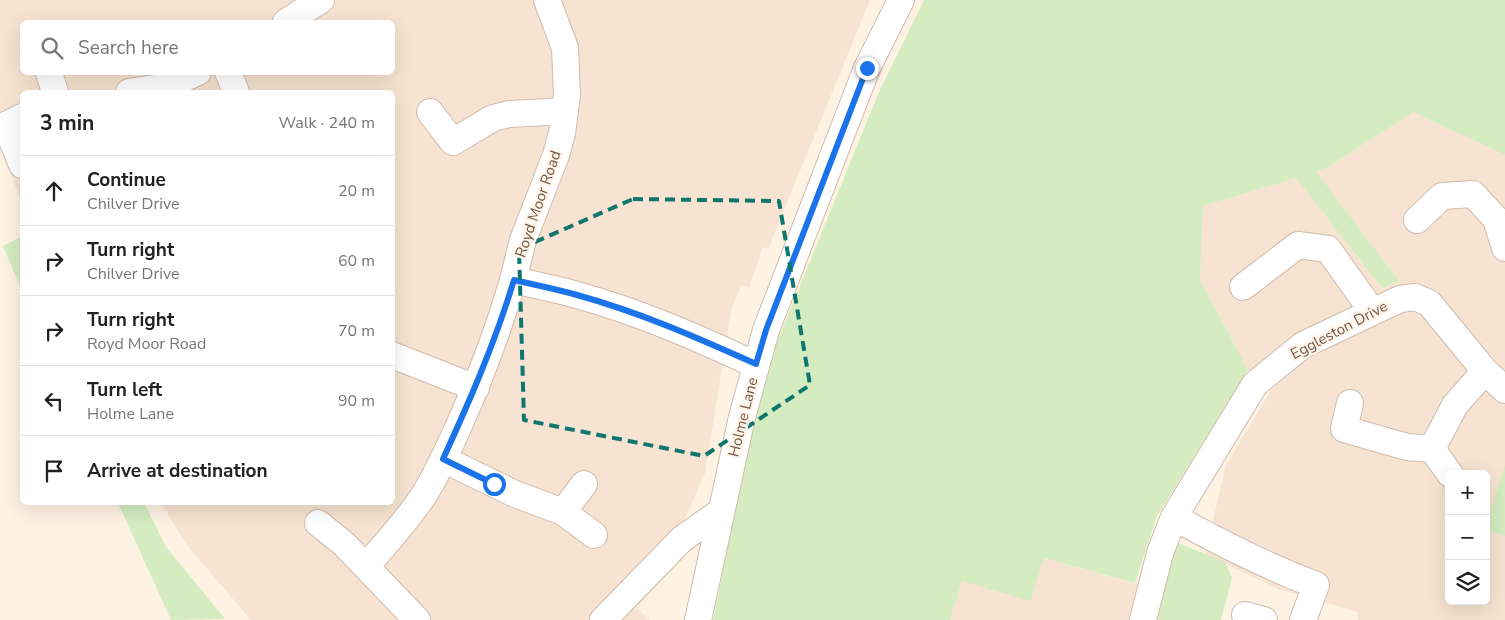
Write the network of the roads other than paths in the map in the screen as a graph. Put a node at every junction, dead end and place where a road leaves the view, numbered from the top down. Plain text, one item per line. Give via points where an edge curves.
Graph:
1 (320, 0) edge
2 (547, 0) edge
3 (901, 0) edge
4 (289, 20) edge
5 (192, 75) edge
6 (229, 75) edge
7 (142, 90) edge
8 (235, 90) edge
9 (565, 110) junction
10 (430, 112) dead end
11 (14, 121) edge
12 (20, 154) edge
13 (1417, 220) dead end
14 (1505, 248) edge
15 (514, 280) junction
16 (1243, 287) dead end
17 (1372, 310) junction
18 (395, 356) edge
19 (756, 364) junction
20 (1485, 371) junction
21 (476, 388) junction
22 (1505, 390) edge
23 (1350, 402) dead end
24 (1432, 449) junction
25 (443, 459) junction
26 (1447, 470) edge
27 (584, 484) dead end
28 (563, 512) junction
29 (720, 512) junction
30 (1174, 518) junction
31 (318, 523) dead end
32 (594, 535) dead end
33 (366, 566) junction
34 (411, 614) edge
35 (602, 620) edge
36 (698, 620) edge
37 (1143, 620) edge
38 (1303, 620) edge

1 - 4 street
2 - 9 street, Royd Moor Road via 565,48 568,73
3 - 19 street, Holme Lane via 867,68
5 - 7 street via 168,86
6 - 8 street
9 - 10 street via 493,118 456,150
9 - 15 street, Royd Moor Road via 556,155 523,240
11 - 12 street
13 - 14 street via 1442,196 1473,194 1496,219
15 - 19 street via 620,308
15 - 21 street, Royd Moor Road
16 - 17 street via 1298,245 1328,249
17 - 20 street, Eggleston Drive via 1407,297 1422,299
17 - 30 street, Eggleston Drive via 1302,345 1255,384
18 - 21 street
19 - 29 street, Holme Lane
20 - 22 street, Eggleston Drive
20 - 24 street via 1455,405
21 - 25 street, Royd Moor Road
23 - 24 street via 1344,429 1407,447
24 - 26 street
25 - 28 street via 515,494
25 - 33 street, Royd Moor Road via 425,493
27 - 28 street
28 - 32 street
29 - 35 street via 682,539
29 - 36 street, Holme Lane
30 - 37 street, Eggleston Drive via 1160,553
30 - 38 street via 1250,558 1316,584
31 - 33 street
33 - 34 street

